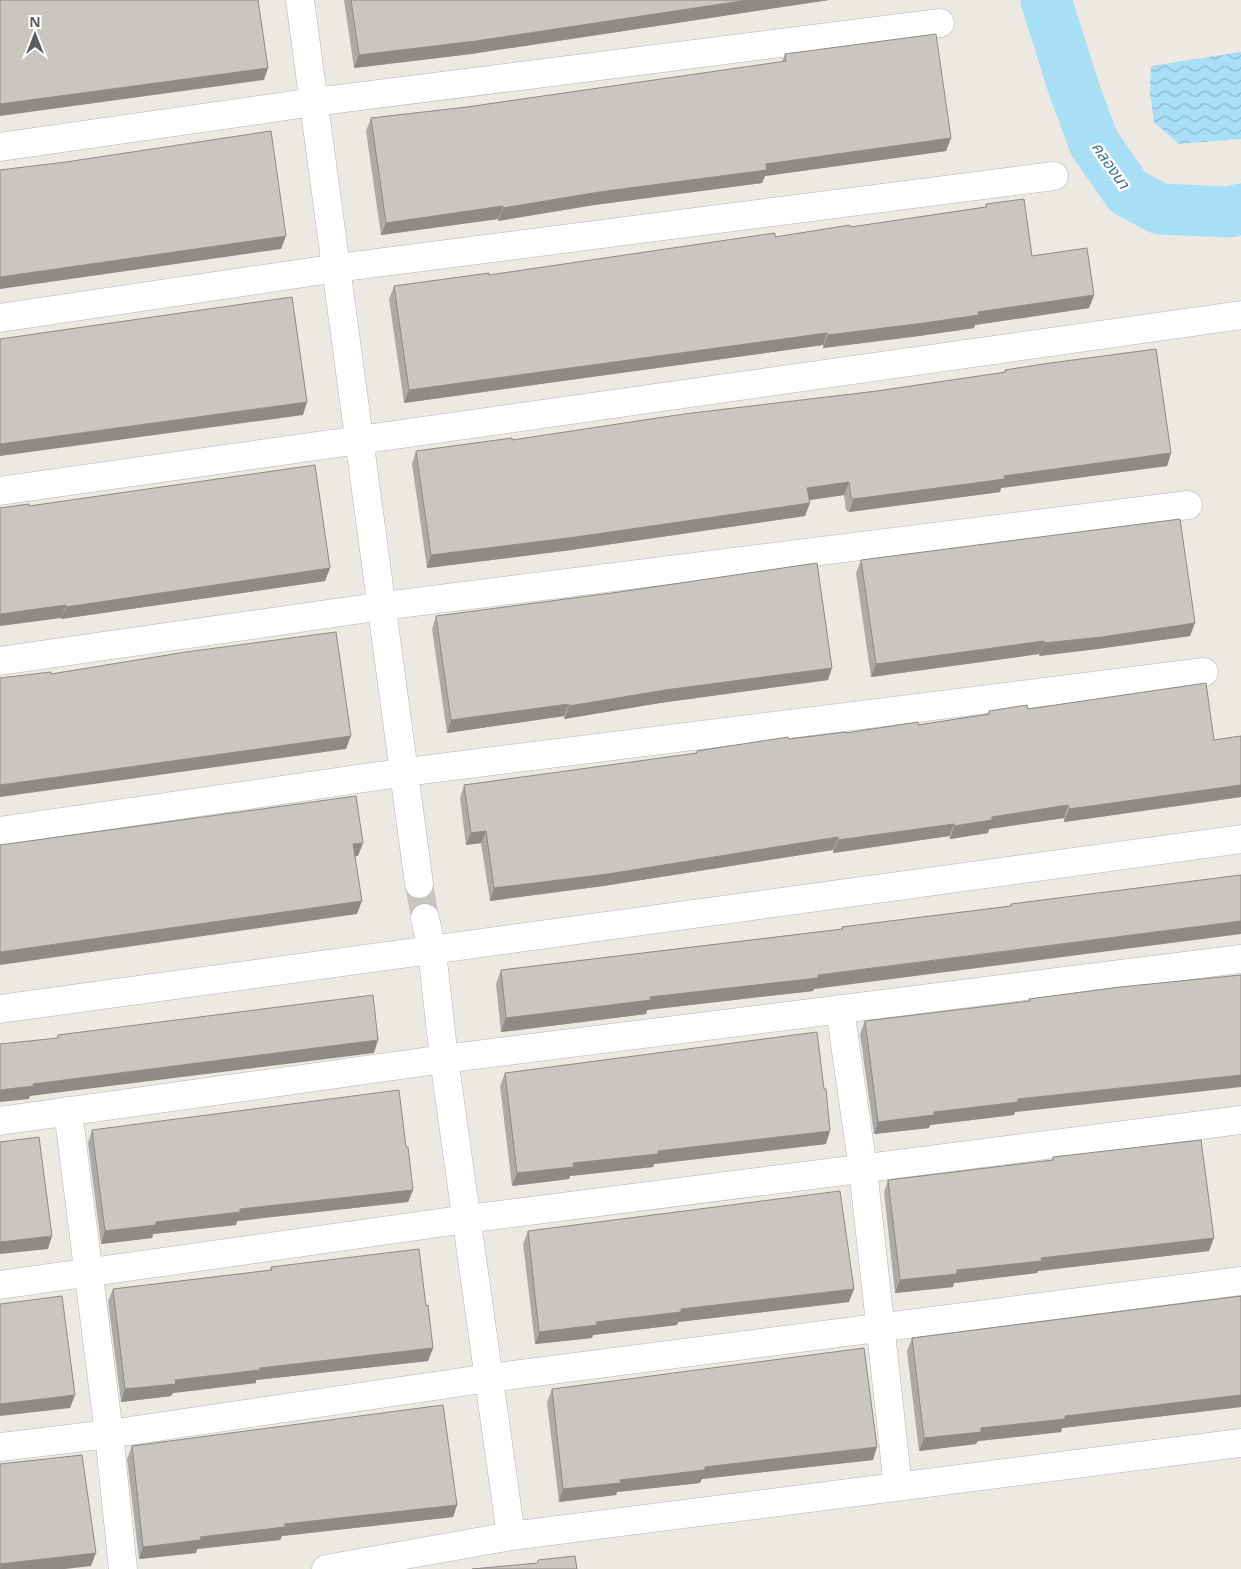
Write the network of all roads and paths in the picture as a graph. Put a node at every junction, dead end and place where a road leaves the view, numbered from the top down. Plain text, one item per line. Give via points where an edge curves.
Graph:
1 (300, 0) edge
2 (940, 23) dead end
3 (314, 102) junction
4 (0, 148) edge
5 (1054, 176) dead end
6 (337, 268) junction
7 (1241, 314) edge
8 (0, 318) edge
9 (360, 438) junction
10 (0, 491) edge
11 (1188, 505) dead end
12 (383, 606) junction
13 (0, 661) edge
14 (1204, 672) dead end
15 (406, 772) junction
16 (0, 831) edge
17 (1241, 839) edge
18 (419, 884) tunnel mouth
19 (425, 918) tunnel mouth
20 (432, 951) junction
21 (1241, 959) edge
22 (0, 1009) edge
23 (840, 1009) junction
24 (444, 1059) junction
25 (68, 1111) junction
26 (1241, 1120) edge
27 (0, 1121) edge
28 (863, 1168) junction
29 (467, 1219) junction
30 (89, 1274) junction
31 (1241, 1281) edge
32 (0, 1286) edge
33 (881, 1327) junction
34 (489, 1378) junction
35 (109, 1434) junction
36 (1241, 1443) edge
37 (0, 1447) edge
38 (898, 1487) junction
39 (511, 1536) junction
40 (123, 1569) edge
41 (326, 1569) edge

1 - 3 street
2 - 3 street
3 - 4 street
3 - 6 street
5 - 6 street
6 - 8 street
6 - 9 street
7 - 9 street
9 - 10 street
9 - 12 street
11 - 12 street
12 - 13 street
12 - 15 street
14 - 15 street
15 - 16 street
15 - 18 street
17 - 20 street
19 - 20 street
20 - 22 street
20 - 24 street
21 - 23 street
23 - 24 street
23 - 28 street
24 - 25 street
24 - 29 street
25 - 27 street
25 - 30 street
26 - 28 street
28 - 29 street
28 - 33 street
29 - 30 street
29 - 34 street
30 - 32 street
30 - 35 street
31 - 33 street
33 - 34 street
33 - 38 street
34 - 35 street
34 - 39 street
35 - 37 street
35 - 40 street
36 - 38 street
38 - 39 street
39 - 41 street

